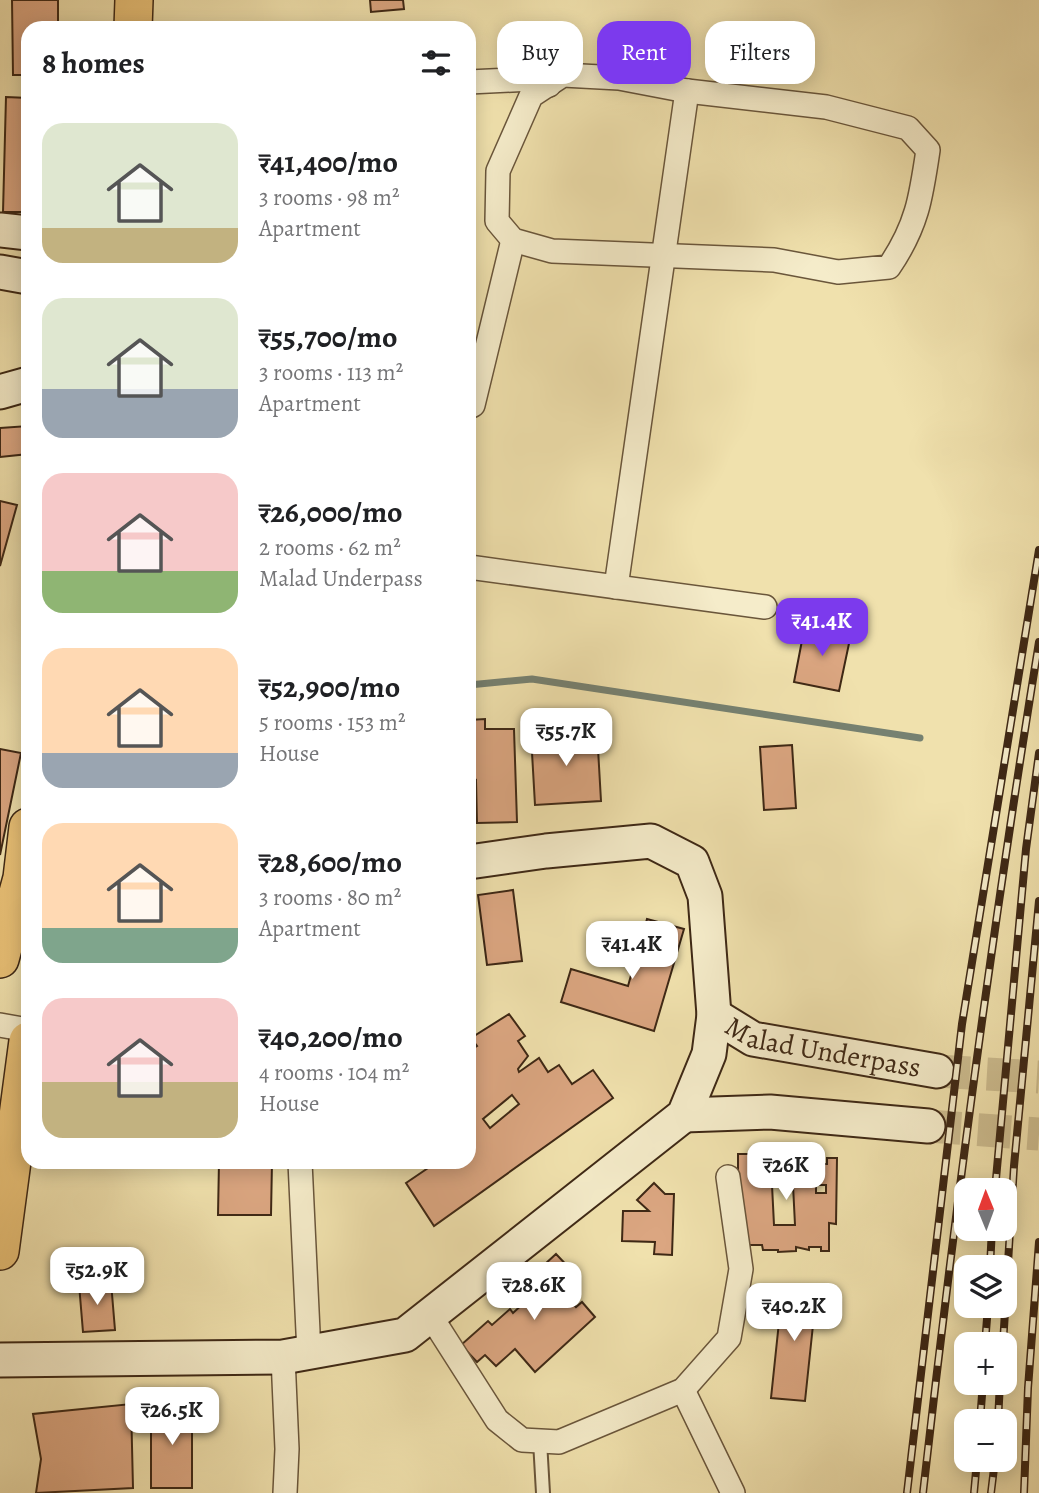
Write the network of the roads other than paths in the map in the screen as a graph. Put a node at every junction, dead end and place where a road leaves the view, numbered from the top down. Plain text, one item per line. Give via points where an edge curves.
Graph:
1 (113, 0) edge
2 (134, 0) edge
3 (113, 21) edge
4 (133, 21) edge
5 (476, 82) edge
6 (549, 85) junction
7 (687, 91) junction
8 (0, 230) edge
9 (21, 232) edge
10 (513, 240) junction
11 (664, 257) junction
12 (0, 272) edge
13 (21, 276) edge
14 (21, 386) edge
15 (0, 392) edge
16 (476, 394) edge
17 (476, 568) edge
18 (616, 587) junction
19 (765, 607) dead end
20 (476, 861) edge
21 (21, 891) edge
22 (0, 959) edge
23 (714, 1015) junction
24 (0, 1025) edge
25 (21, 1029) edge
26 (937, 1071) tunnel mouth
27 (21, 1092) edge
28 (684, 1115) junction
29 (928, 1126) tunnel mouth
30 (13, 1151) edge
31 (300, 1169) edge
32 (728, 1177) dead end
33 (0, 1251) edge
34 (430, 1315) junction
35 (296, 1355) junction
36 (0, 1360) edge
37 (683, 1390) junction
38 (540, 1441) junction
39 (285, 1493) edge
40 (543, 1493) edge
41 (733, 1493) edge

1 - 3 main road
2 - 4 main road
5 - 6 street via 531,79
6 - 7 street via 563,75 619,78
6 - 10 street via 531,96 498,171 497,221
7 - 11 street
7 - 11 street via 826,107 908,128 928,150 920,202 907,242 889,267 838,272 774,260
8 - 9 main road
10 - 11 street via 552,251
10 - 16 street
11 - 18 street
12 - 13 main road
14 - 15 main road
17 - 18 street
18 - 19 street
20 - 23 main road via 651,841 692,862 705,896
21 - 22 main road
23 - 26 main road, Malad Underpass via 753,1039
23 - 28 main road via 709,1054
24 - 25 street
27 - 30 main road
28 - 29 main road, Malad Underpass via 770,1112
28 - 34 main road
30 - 33 main road
31 - 35 street
32 - 37 street via 741,1269 729,1338
34 - 35 main road via 405,1335
34 - 38 street via 497,1420 522,1440
35 - 36 main road
35 - 39 street
37 - 38 street via 559,1442
37 - 41 street
38 - 40 lane

